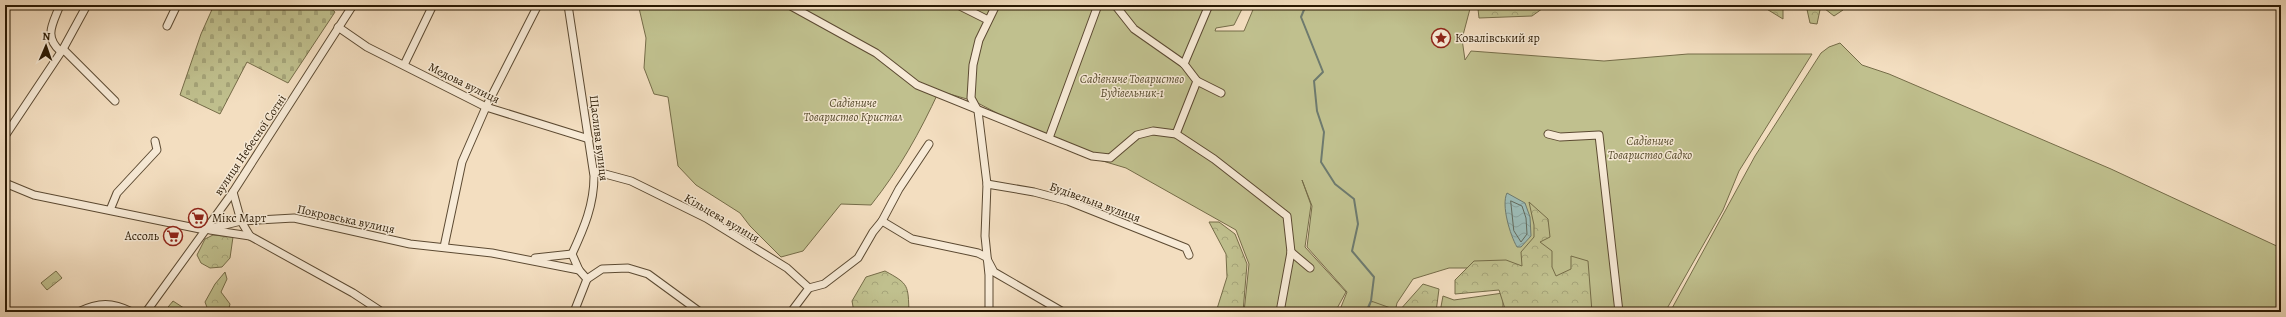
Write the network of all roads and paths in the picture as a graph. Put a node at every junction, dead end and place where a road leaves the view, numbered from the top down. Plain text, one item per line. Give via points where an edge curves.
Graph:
1 (60, 5) edge
2 (87, 5) edge
3 (178, 5) edge
4 (353, 5) edge
5 (433, 5) edge
6 (538, 5) edge
7 (568, 5) edge
8 (789, 5) edge
9 (958, 5) edge
10 (996, 5) edge
11 (1098, 5) edge
12 (1115, 5) edge
13 (1209, 5) edge
14 (988, 20) junction
15 (167, 26) dead end
16 (338, 27) junction
17 (62, 51) junction
18 (1184, 64) junction
19 (404, 65) junction
20 (1197, 81) junction
21 (1221, 93) dead end
22 (115, 101) dead end
23 (486, 107) junction
24 (978, 111) junction
25 (1176, 134) junction
26 (1548, 134) dead end
27 (5, 136) edge
28 (1049, 138) junction
29 (589, 139) junction
30 (155, 141) dead end
31 (929, 144) dead end
32 (594, 171) junction
33 (5, 183) edge
34 (987, 184) junction
35 (233, 192) junction
36 (110, 210) junction
37 (241, 221) junction
38 (882, 221) junction
39 (205, 230) junction
40 (250, 236) junction
41 (444, 247) junction
42 (1291, 252) junction
43 (572, 254) junction
44 (1189, 255) dead end
45 (986, 257) junction
46 (528, 259) junction
47 (1310, 268) dead end
48 (579, 270) junction
49 (587, 279) junction
50 (809, 288) junction
51 (78, 312) edge
52 (132, 312) edge
53 (146, 312) edge
54 (382, 312) edge
55 (574, 312) edge
56 (700, 312) edge
57 (791, 312) edge
58 (989, 312) edge
59 (1063, 312) edge
60 (1280, 312) edge
61 (1619, 312) edge

1 - 17 street via 50,27 51,40
2 - 17 street
3 - 15 street
4 - 16 street, вулиця Небесної Сотні
5 - 19 street
6 - 23 street
7 - 29 street, Щаслива вулиця
8 - 24 street via 876,53 917,86
9 - 14 street
10 - 14 street
11 - 28 street
12 - 18 street via 1134,29
13 - 18 street
14 - 24 street via 979,40 973,65 971,98
16 - 19 street, Медова вулиця via 367,47
16 - 35 street, вулиця Небесної Сотні
17 - 22 street
17 - 27 street
18 - 20 street
19 - 23 street, Медова вулиця
20 - 21 street
20 - 25 street
23 - 29 street, Медова вулиця
23 - 41 street via 462,162
24 - 28 street
24 - 34 street
25 - 28 street via 1153,131 1137,135 1110,158 1092,156
25 - 42 street via 1214,159 1287,216
26 - 61 street via 1560,137 1599,135
29 - 32 street, Щаслива вулиця
30 - 36 street via 157,150 117,193
31 - 38 street via 899,189
32 - 43 street, Щаслива вулиця via 594,195 588,218
32 - 50 street, Кільцева вулиця via 630,182 706,218 787,268
33 - 36 street, Покровська вулиця via 34,195
34 - 44 street, Будівельна вулиця via 1068,201 1186,248
34 - 45 street
35 - 37 street
35 - 39 street, вулиця Небесної Сотні
36 - 39 street, Покровська вулиця
37 - 39 street, Покровська вулиця
37 - 40 street
37 - 41 street, Покровська вулиця via 294,218 410,244
38 - 45 street via 912,239 972,251
38 - 50 street via 872,232 858,258 824,284
39 - 40 street
39 - 53 street, вулиця Небесної Сотні
40 - 54 street
41 - 46 street, Покровська вулиця
42 - 47 street
42 - 60 street
43 - 46 street
43 - 48 street
45 - 58 street
45 - 59 street via 994,272
46 - 48 street, Покровська вулиця
48 - 49 street
49 - 55 street
49 - 56 street via 602,269 628,268 648,274
50 - 57 street
51 - 52 street via 104,304 114,304

